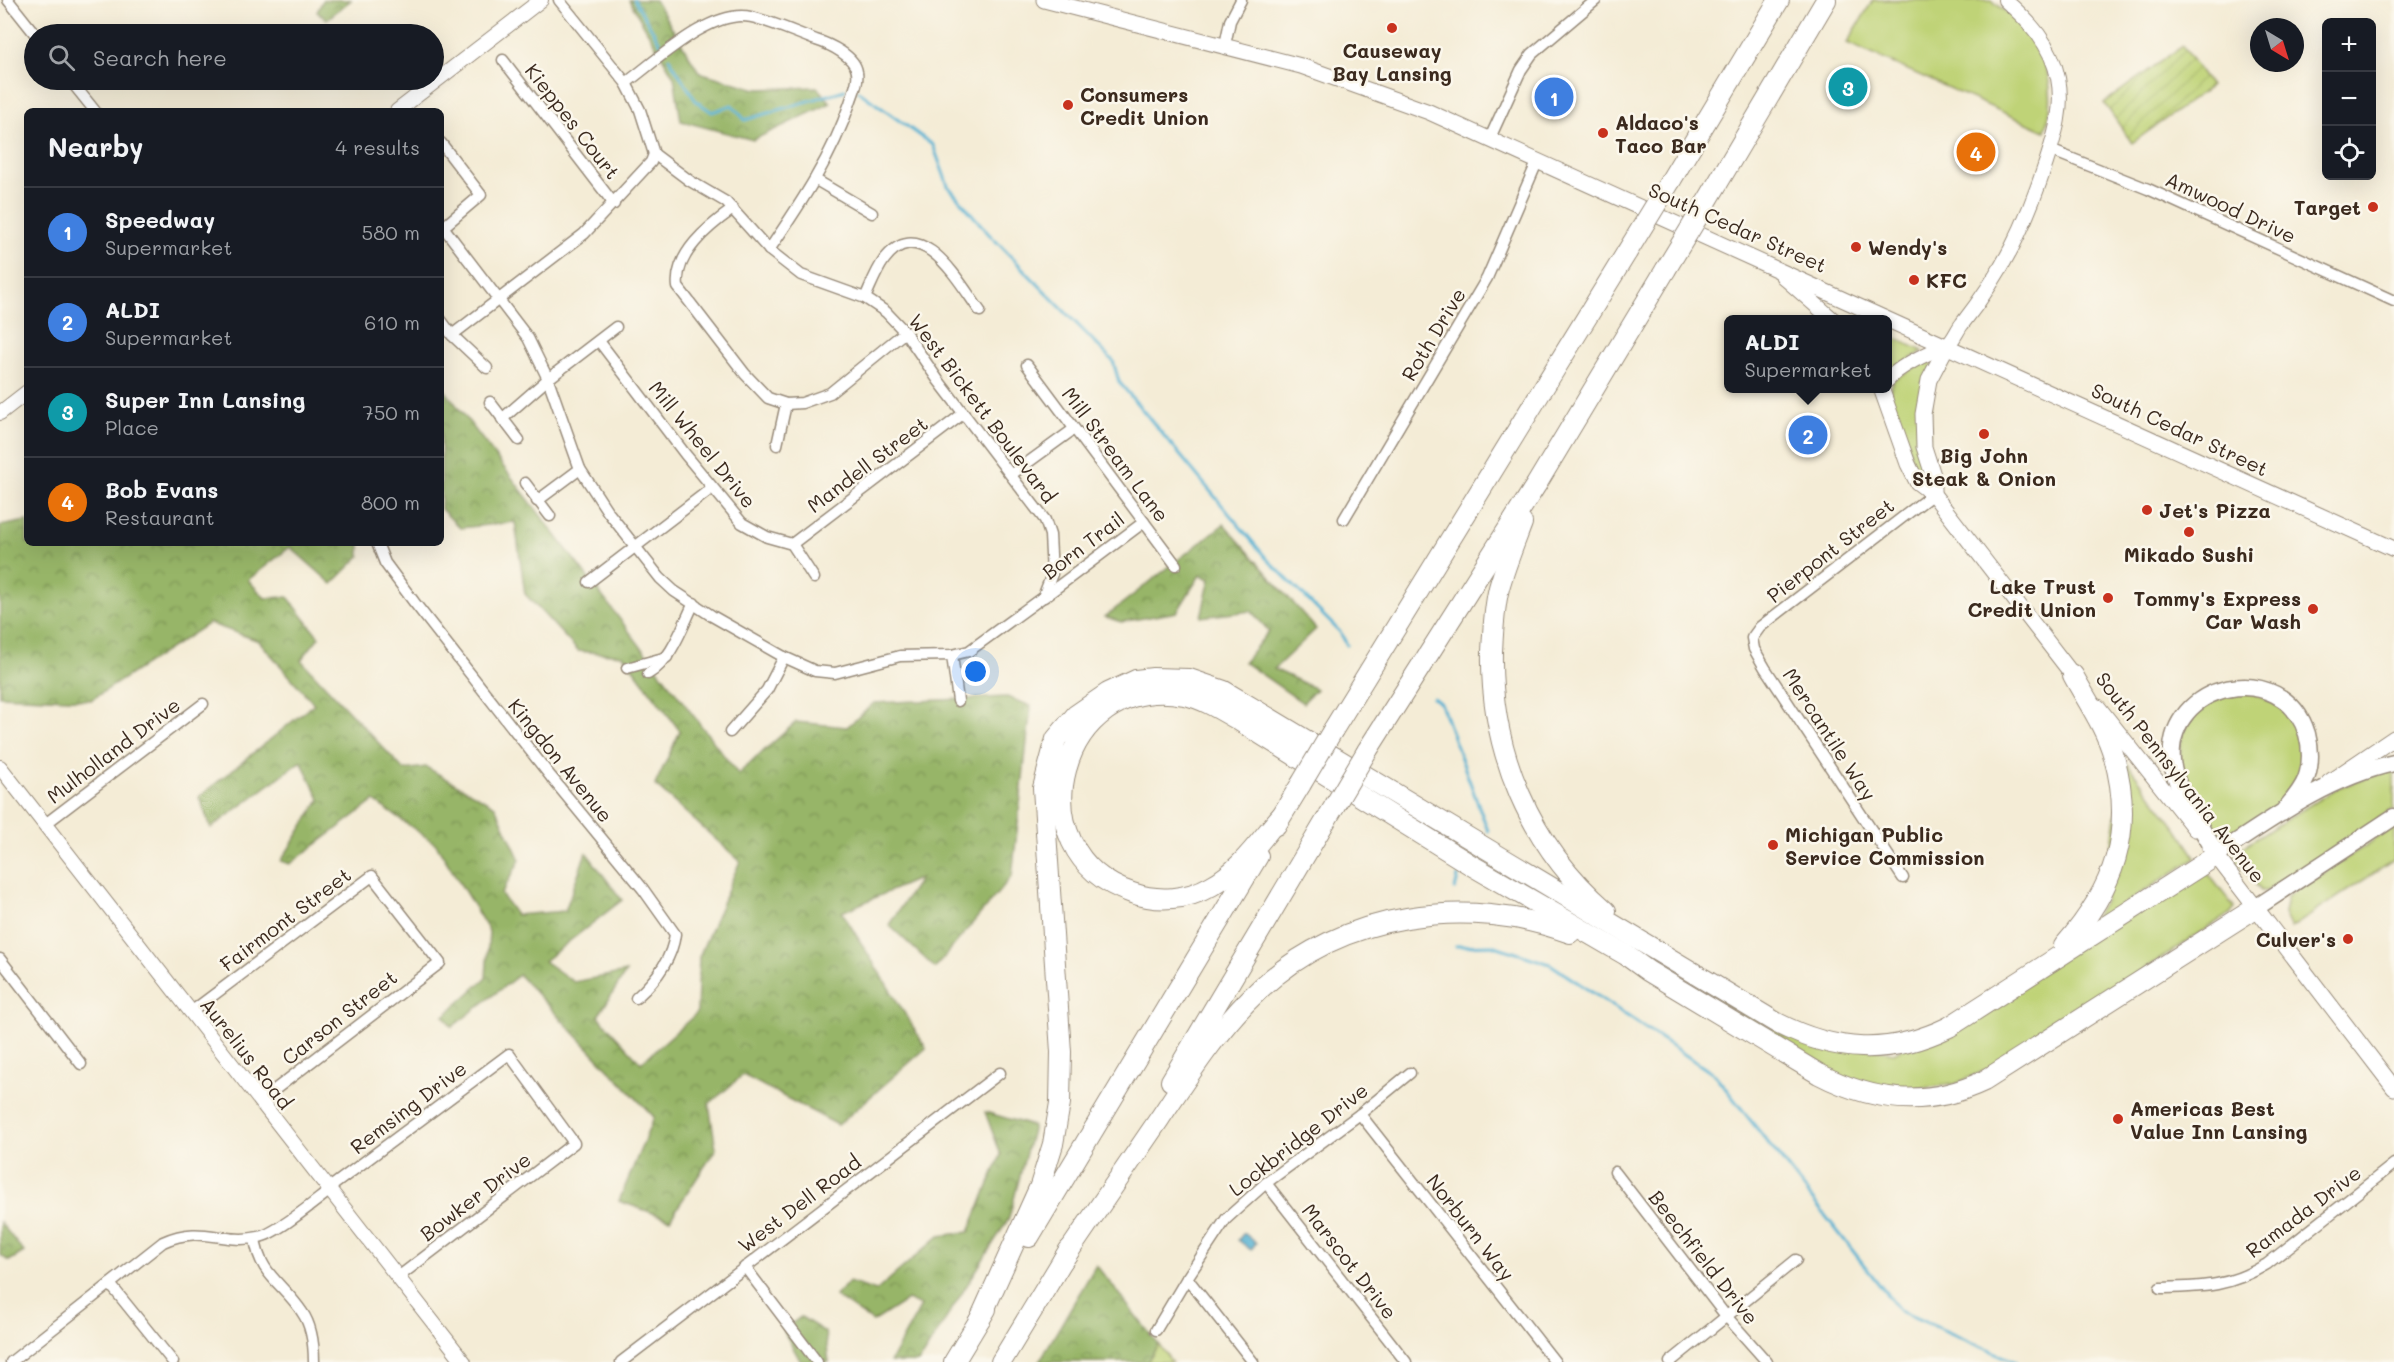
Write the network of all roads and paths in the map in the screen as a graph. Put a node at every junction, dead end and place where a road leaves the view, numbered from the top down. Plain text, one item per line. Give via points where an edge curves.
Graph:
1 (9, 0) edge
2 (541, 0) edge
3 (560, 0) edge
4 (1044, 0) edge
5 (1241, 0) edge
6 (1596, 0) edge
7 (1779, 0) edge
8 (1826, 0) edge
9 (2005, 0) edge
10 (27, 24) edge
11 (1225, 45) junction
12 (503, 60) dead end
13 (444, 75) edge
14 (626, 83) junction
15 (78, 90) edge
16 (424, 90) edge
17 (93, 108) edge
18 (401, 108) edge
19 (1490, 138) junction
20 (444, 147) edge
21 (2050, 150) junction
22 (654, 154) junction
23 (1538, 160) junction
24 (816, 180) junction
25 (614, 204) junction
26 (734, 209) junction
27 (872, 213) dead end
28 (444, 224) edge
29 (444, 229) edge
30 (769, 250) junction
31 (1769, 265) junction
32 (865, 298) junction
33 (498, 300) junction
34 (2394, 301) edge
35 (980, 310) dead end
36 (1827, 315) edge
37 (1879, 315) edge
38 (1892, 321) edge
39 (444, 324) edge
40 (616, 327) dead end
41 (905, 332) junction
42 (452, 335) junction
43 (599, 341) junction
44 (1947, 346) junction
45 (1027, 365) dead end
46 (488, 368) dead end
47 (1892, 376) edge
48 (548, 379) junction
49 (1885, 393) edge
50 (24, 394) edge
51 (490, 402) dead end
52 (786, 404) junction
53 (0, 413) edge
54 (964, 413) junction
55 (502, 418) junction
56 (1074, 429) junction
57 (519, 440) dead end
58 (777, 445) dead end
59 (580, 468) junction
60 (1012, 474) junction
61 (525, 483) dead end
62 (1536, 485) junction
63 (712, 488) junction
64 (1933, 494) junction
65 (537, 501) junction
66 (550, 516) dead end
67 (1344, 519) dead end
68 (1144, 522) junction
69 (792, 544) junction
70 (378, 546) edge
71 (635, 547) junction
72 (2394, 549) edge
73 (1176, 565) dead end
74 (814, 578) dead end
75 (589, 582) dead end
76 (1043, 597) junction
77 (694, 603) junction
78 (1752, 638) joint
79 (952, 655) junction
80 (667, 657) junction
81 (784, 657) junction
82 (627, 668) dead end
83 (648, 674) dead end
84 (2073, 675) junction
85 (958, 701) dead end
86 (203, 704) dead end
87 (730, 732) dead end
88 (2394, 738) edge
89 (2394, 763) edge
90 (0, 767) edge
91 (2306, 798) junction
92 (2282, 813) junction
93 (1281, 816) junction
94 (2394, 817) edge
95 (44, 825) junction
96 (2217, 855) junction
97 (1903, 878) dead end
98 (2257, 907) junction
99 (0, 960) edge
100 (440, 963) joint
101 (1676, 963) junction
102 (2046, 965) junction
103 (1648, 971) junction
104 (636, 998) dead end
105 (191, 1012) junction
106 (509, 1054) joint
107 (81, 1064) dead end
108 (1000, 1073) dead end
109 (1410, 1073) dead end
110 (2394, 1088) edge
111 (260, 1101) junction
112 (1360, 1114) junction
113 (2394, 1164) edge
114 (1615, 1172) dead end
115 (1266, 1183) junction
116 (328, 1190) junction
117 (255, 1238) junction
118 (1063, 1260) junction
119 (1796, 1260) dead end
120 (745, 1267) junction
121 (397, 1278) junction
122 (1187, 1278) junction
123 (110, 1284) junction
124 (2160, 1288) dead end
125 (1726, 1316) junction
126 (980, 1319) junction
127 (1156, 1330) dead end
128 (11, 1362) edge
129 (173, 1362) edge
130 (314, 1362) edge
131 (464, 1362) edge
132 (621, 1362) edge
133 (817, 1362) edge
134 (954, 1362) edge
135 (1001, 1362) edge
136 (1253, 1362) edge
137 (1406, 1362) edge
138 (1555, 1362) edge
139 (1670, 1362) edge
140 (1767, 1362) edge

1 - 10 street
2 - 13 street
3 - 14 street
4 - 11 main road, South Cedar Street
5 - 11 street via 1230,21
6 - 19 street via 1532,54
7 - 93 highway, bridge
8 - 62 highway, bridge
9 - 21 street via 2039,34 2054,65 2060,104
11 - 19 main road, South Cedar Street via 1362,86
12 - 25 street, Kieppes Court
14 - 22 street via 640,110
14 - 24 street via 718,19 750,16 824,43 851,60 857,70 857,81 842,129
15 - 17 street
16 - 18 street
19 - 23 main road, South Cedar Street
20 - 28 street via 481,195
21 - 34 street, Amwood Drive via 2148,189
21 - 44 street via 2032,204 2006,261
22 - 25 street
22 - 26 street, West Bickett Boulevard
23 - 31 main road, South Cedar Street
23 - 67 street, Roth Drive via 1487,278
24 - 27 street
24 - 30 street
25 - 33 street via 584,234
26 - 30 street, West Bickett Boulevard
26 - 52 street via 692,247 678,273 678,288 759,389 768,398
29 - 33 street
30 - 32 street, West Bickett Boulevard via 801,275
31 - 36 main road
31 - 37 main road, South Cedar Street
32 - 35 street via 885,259 915,243 931,249 940,258
32 - 41 street, West Bickett Boulevard
33 - 42 street
33 - 48 street via 528,338
38 - 44 main road, South Cedar Street
39 - 42 street
40 - 43 street
41 - 52 street via 830,393
41 - 54 street, West Bickett Boulevard
42 - 46 street
43 - 48 street
43 - 63 street, Mill Wheel Drive
44 - 47 street, South Pennsylvania Avenue
44 - 64 main road via 1929,380 1923,414 1924,447 1933,475
44 - 72 main road, South Cedar Street
45 - 56 street, Mill Stream Lane
48 - 55 street
48 - 59 street
49 - 64 main road, South Pennsylvania Avenue via 1911,472
50 - 53 street
51 - 55 street
52 - 58 street
54 - 60 street, West Bickett Boulevard
54 - 69 street, Mandell Street
55 - 57 street
56 - 60 street
56 - 68 street, Mill Stream Lane
59 - 65 street
59 - 71 street
60 - 76 street, West Bickett Boulevard via 1045,520 1050,535 1052,574
61 - 65 street
62 - 101 highway via 1499,589 1492,638 1493,694 1509,770 1538,834 1572,879 1608,913
62 - 118 highway, bridge via 1367,751
63 - 69 street, Mill Wheel Drive via 742,523 767,537
63 - 71 street
64 - 78 street, Pierpont Street via 1760,627
64 - 84 main road, South Pennsylvania Avenue
65 - 66 street
68 - 73 street, Mill Stream Lane
68 - 76 street, Born Trail
69 - 74 street
70 - 104 street, Kingdon Avenue via 385,563 408,594 675,934 674,949 654,982
71 - 75 street
71 - 77 street via 660,578
76 - 79 street via 981,644
77 - 80 street
77 - 81 street
78 - 97 street, Mercantile Way via 1765,668
79 - 81 street via 900,656 835,673 816,671
79 - 85 street
80 - 82 street
80 - 83 street
81 - 87 street via 767,690
84 - 96 main road, South Pennsylvania Avenue
84 - 102 highway via 2114,755 2122,806 2121,834 2115,863 2100,899
86 - 95 street, Mulholland Drive
88 - 91 main road
89 - 91 main road via 2359,773
90 - 95 street, Aurelius Road
91 - 92 main road
92 - 96 main road
92 - 96 main road via 2303,785 2308,768 2308,741 2296,714 2277,696 2254,687 2229,687 2203,698 2179,725 2172,761 2179,784
93 - 103 highway via 1240,863 1211,886 1182,897 1147,897 1110,883 1083,859 1065,820 1062,781 1078,739 1110,708 1152,694 1192,697 1238,720
93 - 126 highway
94 - 98 main road
95 - 105 street, Aurelius Road
96 - 98 main road, South Pennsylvania Avenue
96 - 102 highway
98 - 103 highway via 1994,1075 1957,1092 1933,1097 1890,1098 1848,1088
98 - 110 main road, South Pennsylvania Avenue
99 - 107 street
100 - 105 street, Fairmont Street via 372,876
100 - 111 street, Carson Street
101 - 102 highway via 1794,1032 1819,1041 1866,1048 1936,1034
101 - 126 highway via 1224,691 1188,679 1153,678 1136,680 1108,693 1076,715 1056,739 1046,771 1043,788 1061,1052 1060,1103 1040,1186
103 - 118 highway via 1552,926 1487,914 1405,918 1331,942 1274,976 1234,1015
105 - 111 street, Aurelius Road
106 - 116 street, Remsing Drive
106 - 121 street, Bowker Drive via 574,1143
108 - 120 street, West Dell Road
109 - 112 street, Lockbridge Drive
111 - 116 street, Aurelius Road
112 - 115 street, Lockbridge Drive
112 - 138 street, Norburn Way
113 - 124 street, Ramada Drive via 2252,1273 2208,1287
114 - 125 street, Beechfield Drive
115 - 122 street, Lockbridge Drive via 1226,1219
115 - 137 street, Marscot Drive
116 - 117 street, Remsing Drive via 277,1228
116 - 121 street, Aurelius Road
117 - 123 street via 198,1233 173,1237 150,1250
117 - 130 street via 259,1261 303,1312 313,1337
118 - 135 highway
119 - 125 street
120 - 132 street, West Dell Road
120 - 133 street
121 - 131 street, Aurelius Road
122 - 127 street, Lockbridge Drive
122 - 136 street
123 - 128 street
123 - 129 street
125 - 139 street
125 - 140 street, Beechfield Drive
126 - 134 highway

